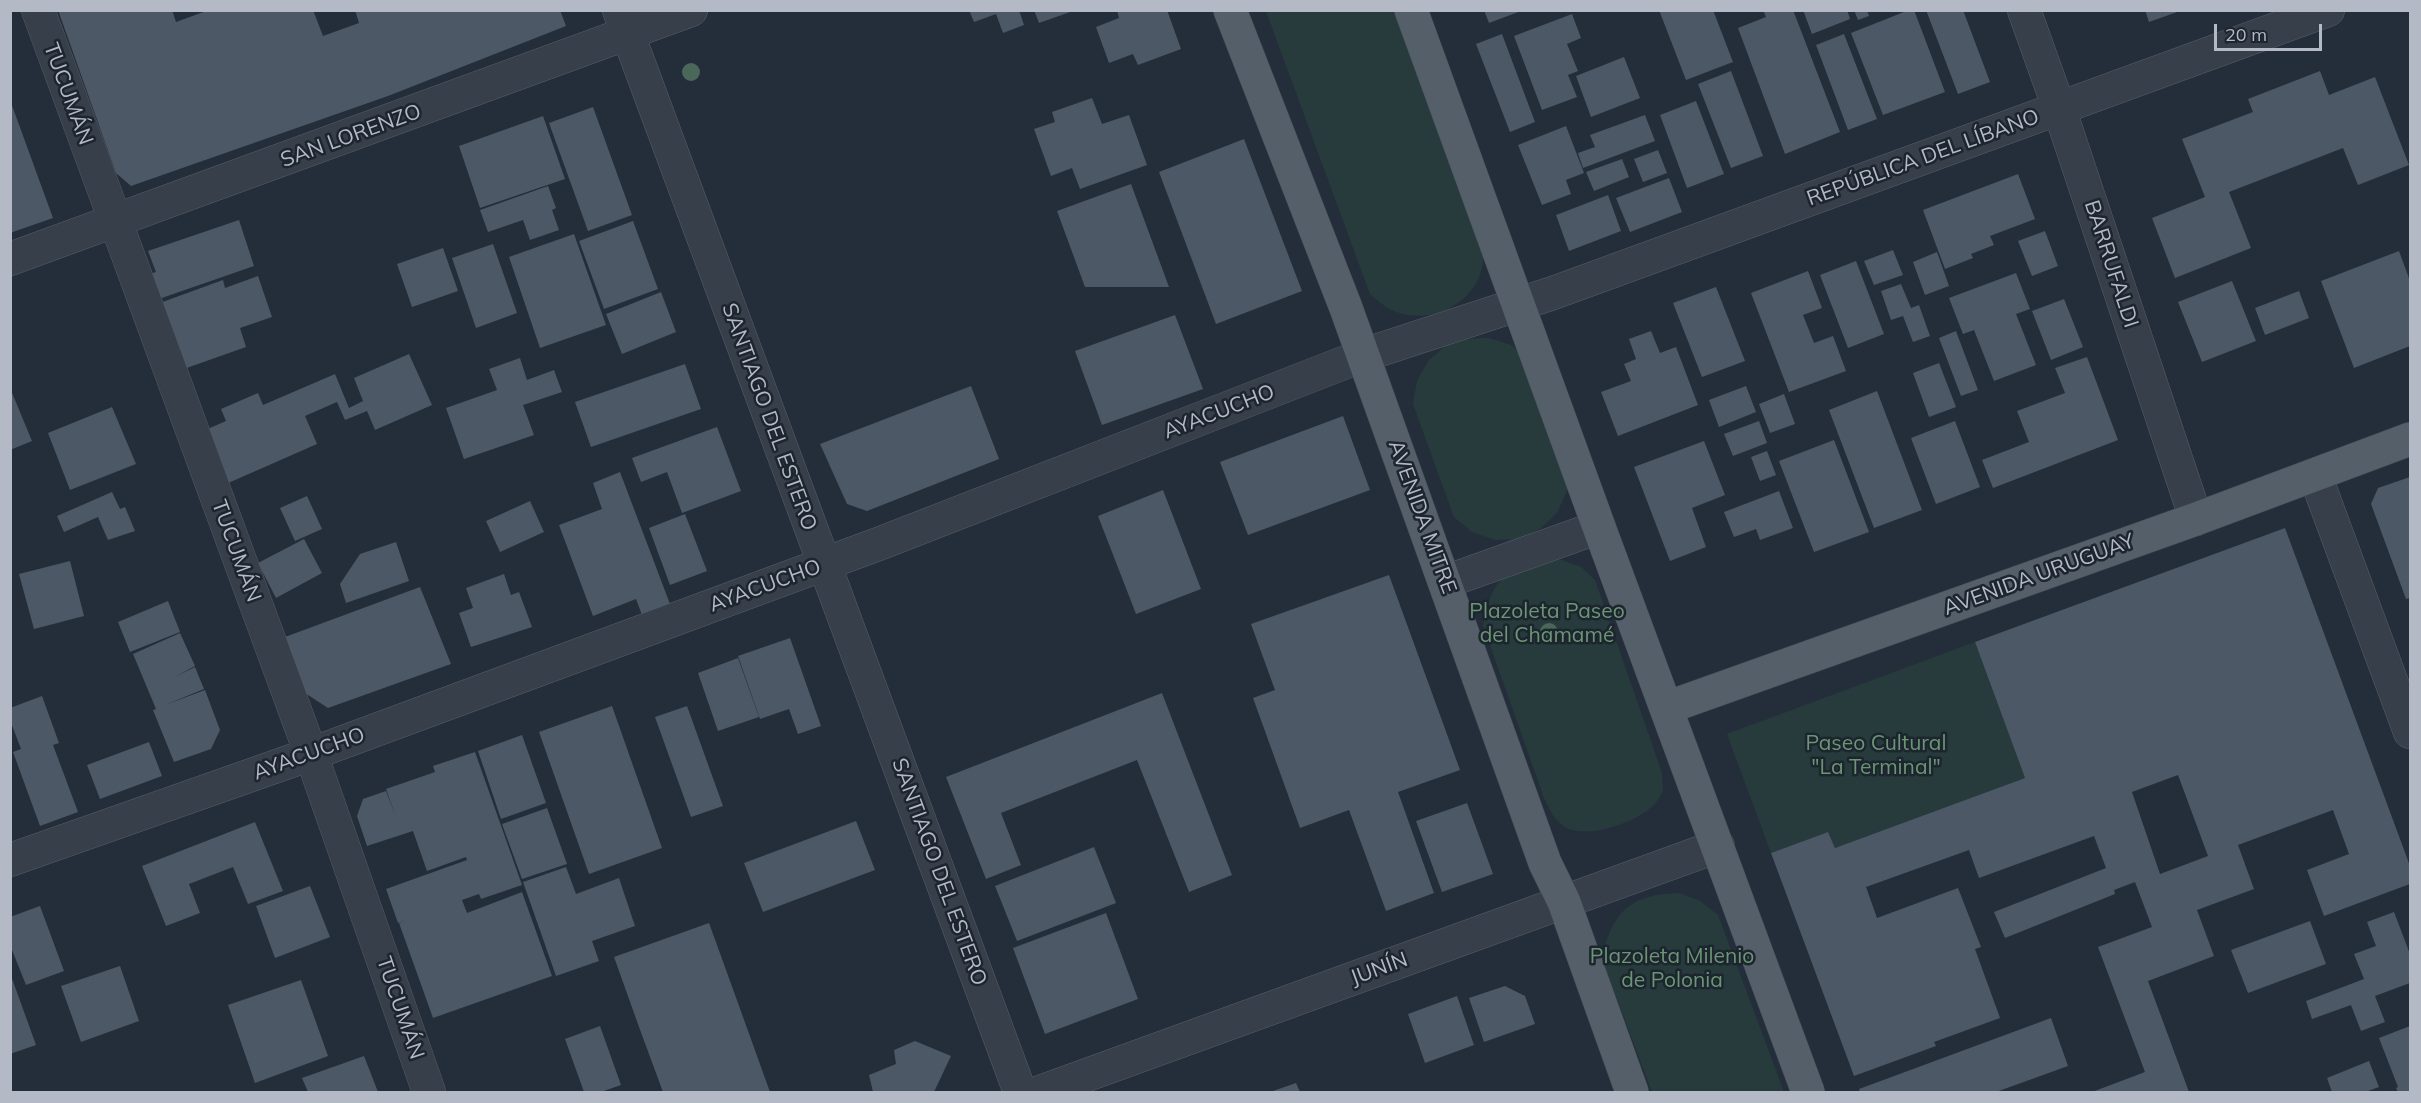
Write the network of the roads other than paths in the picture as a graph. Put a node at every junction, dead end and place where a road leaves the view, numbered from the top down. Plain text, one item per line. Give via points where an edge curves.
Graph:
1 (38, 10) edge
2 (691, 10) edge
3 (1230, 10) edge
4 (1412, 10) edge
5 (2024, 10) edge
6 (2328, 10) edge
7 (623, 23) edge
8 (2059, 108) junction
9 (115, 221) junction
10 (10, 259) edge
11 (1518, 305) junction
12 (1364, 355) junction
13 (2410, 439) edge
14 (2315, 475) junction
15 (2196, 519) junction
16 (1599, 527) junction
17 (824, 564) junction
18 (1445, 582) junction
19 (1666, 708) junction
20 (2410, 732) edge
21 (311, 754) junction
22 (1718, 846) junction
23 (10, 860) edge
24 (1564, 902) junction
25 (429, 1092) edge
26 (1020, 1092) edge
27 (1040, 1092) edge
28 (1632, 1092) edge
29 (1808, 1092) edge

1 - 9 street, TUCUMÁN
2 - 7 street, SAN LORENZO
3 - 12 main road, AVENIDA MITRE
4 - 11 main road
5 - 8 street, BARRUFALDI
6 - 8 street, REPÚBLICA DEL LÍBANO
7 - 9 street, SAN LORENZO
7 - 17 street, SANTIAGO DEL ESTERO
8 - 11 street, REPÚBLICA DEL LÍBANO
8 - 15 street, BARRUFALDI
9 - 10 street, SAN LORENZO
9 - 21 street, TUCUMÁN
11 - 12 street, AYACUCHO
11 - 16 main road
12 - 17 street, AYACUCHO
12 - 18 main road, AVENIDA MITRE
13 - 14 main road, AVENIDA URUGUAY
14 - 15 main road, AVENIDA URUGUAY
14 - 20 street
15 - 19 main road, AVENIDA URUGUAY
16 - 18 street
16 - 19 main road
17 - 21 street, AYACUCHO
17 - 26 street, SANTIAGO DEL ESTERO
18 - 24 main road, AVENIDA MITRE via 1545,863
19 - 22 main road
21 - 23 street, AYACUCHO
21 - 25 street, TUCUMÁN
22 - 24 street, JUNÍN
22 - 29 main road
24 - 27 street, JUNÍN
24 - 28 main road, AVENIDA MITRE

